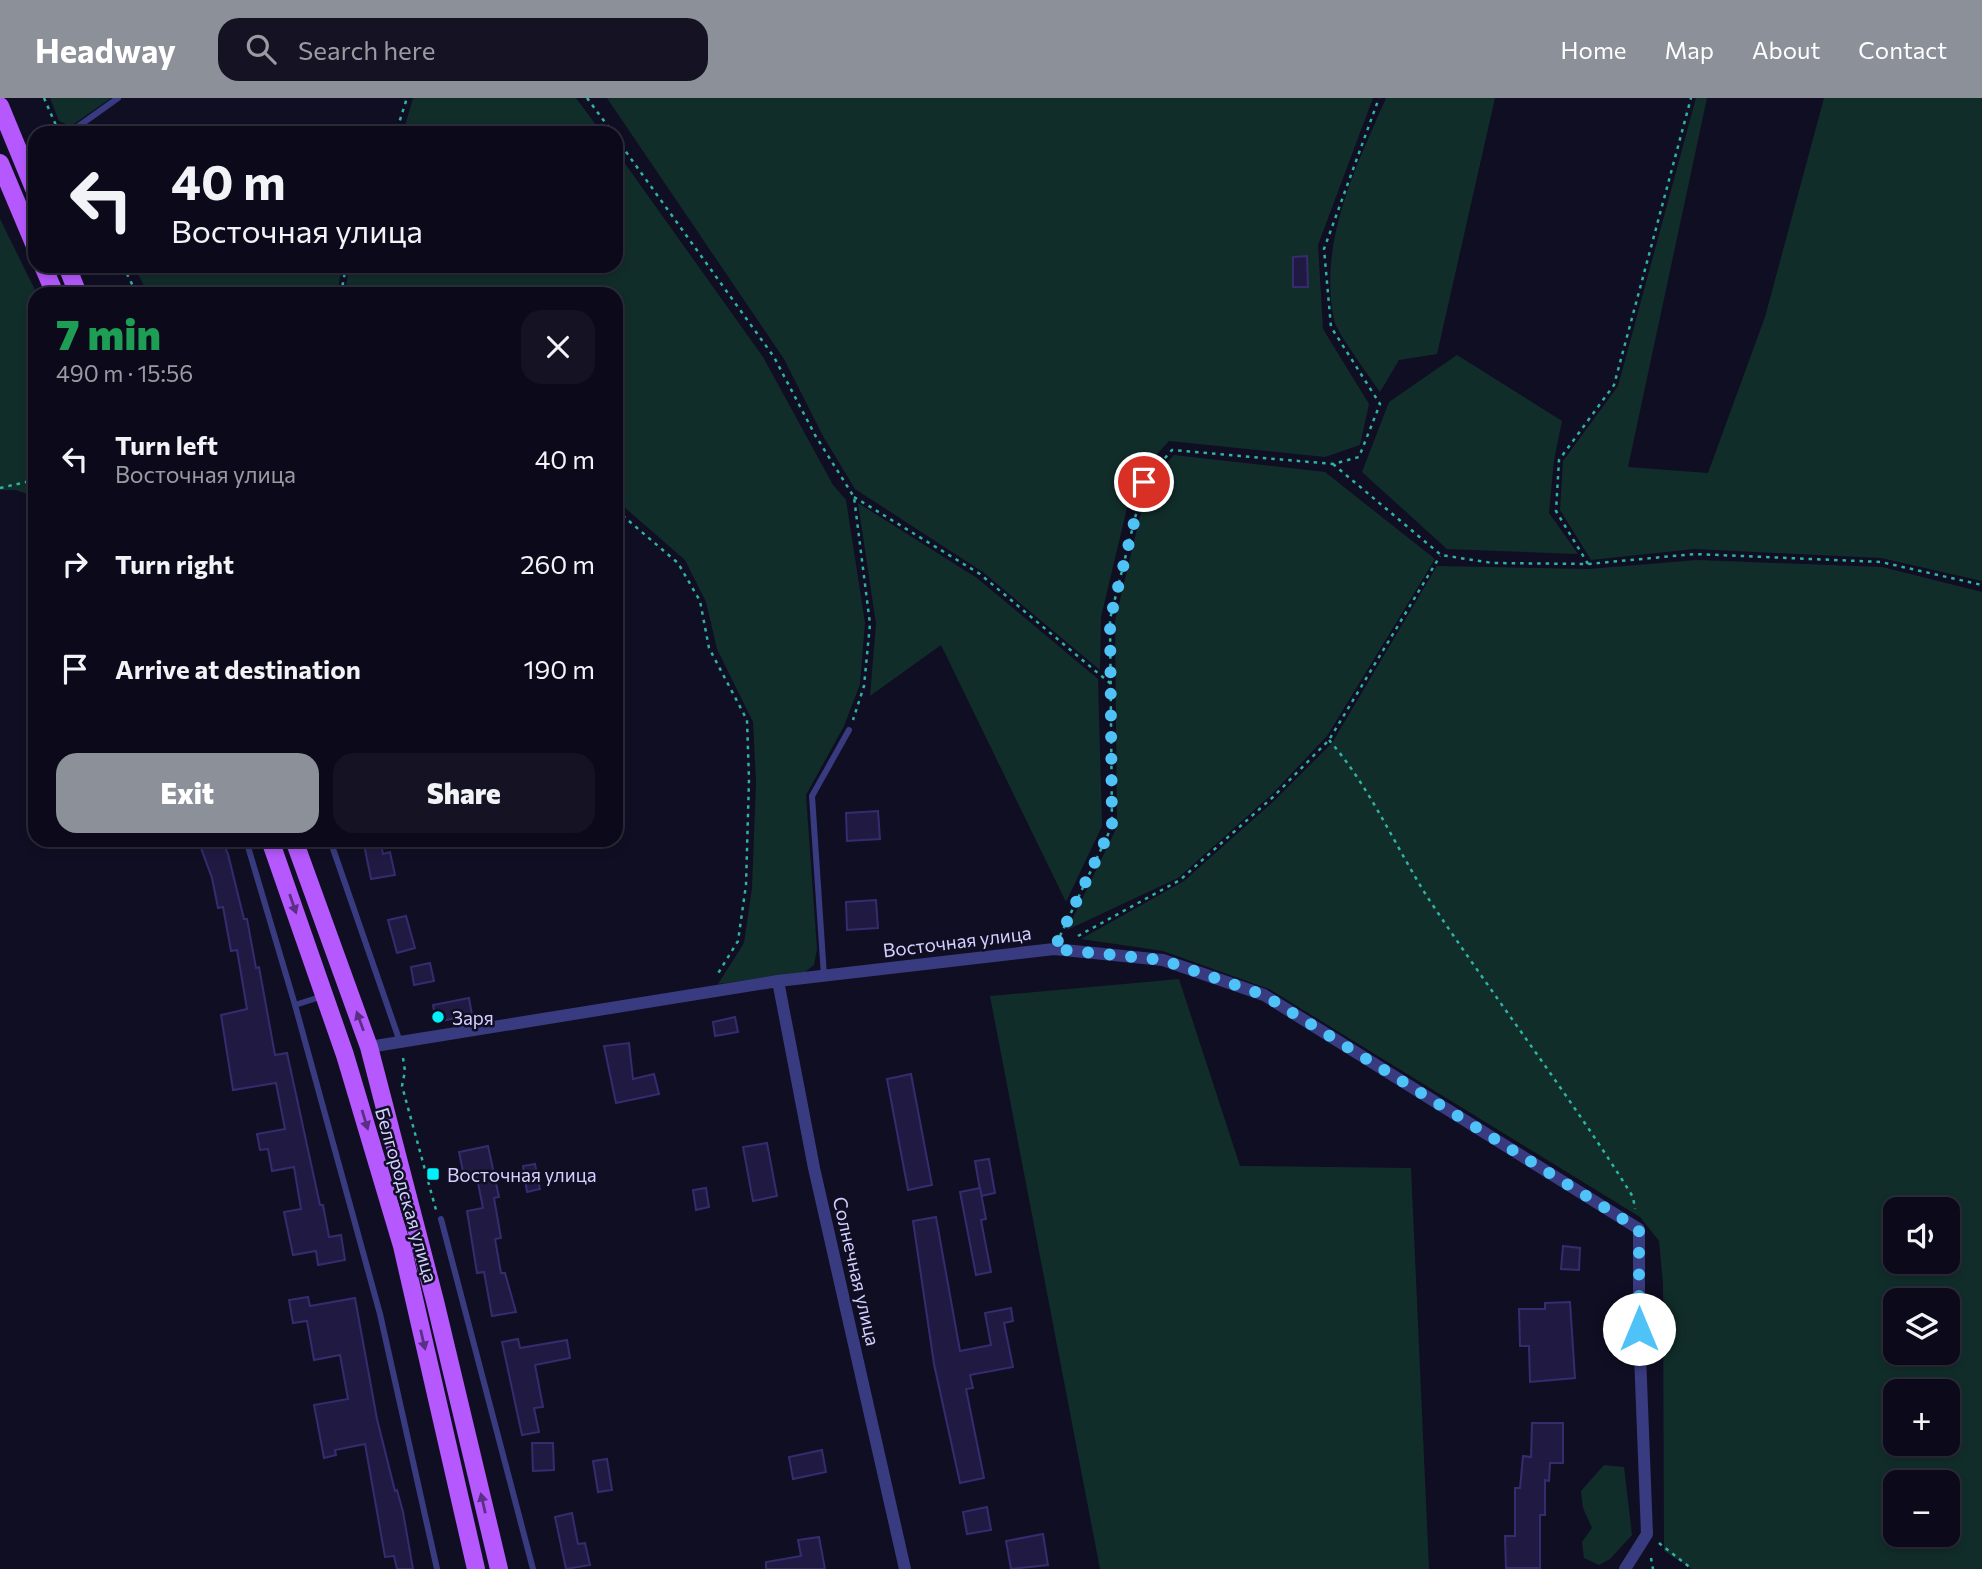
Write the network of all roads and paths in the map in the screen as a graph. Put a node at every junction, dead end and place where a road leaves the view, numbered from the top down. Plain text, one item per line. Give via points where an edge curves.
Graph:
1 (44, 98) edge
2 (118, 98) edge
3 (407, 98) edge
4 (587, 98) edge
5 (1379, 98) edge
6 (1691, 98) edge
7 (0, 106) edge
8 (56, 126) edge
9 (79, 126) edge
10 (398, 126) edge
11 (608, 126) edge
12 (623, 148) edge
13 (27, 151) edge
14 (0, 163) edge
15 (28, 229) edge
16 (1333, 464) junction
17 (28, 482) edge
18 (0, 488) edge
19 (854, 497) junction
20 (623, 516) edge
21 (1441, 555) junction
22 (1588, 564) junction
23 (1982, 585) edge
24 (1111, 684) junction
25 (849, 730) joint
26 (1329, 740) junction
27 (248, 847) edge
28 (272, 847) edge
29 (297, 847) edge
30 (332, 847) edge
31 (1054, 949) junction
32 (824, 976) junction
33 (778, 981) junction
34 (706, 992) junction
35 (324, 995) junction
36 (295, 1005) junction
37 (400, 1042) junction
38 (369, 1047) junction
39 (345, 1055) junction
40 (441, 1219) joint
41 (1639, 1229) junction
42 (1647, 1534) junction
43 (437, 1569) edge
44 (476, 1569) edge
45 (499, 1569) edge
46 (533, 1569) edge
47 (905, 1569) edge
48 (1625, 1569) edge
49 (1653, 1569) edge
50 (1692, 1569) edge

1 - 8 path
2 - 9 lane
3 - 10 path
4 - 11 path
5 - 16 path via 1324,249 1331,327 1380,404 1360,457
6 - 22 path via 1615,385 1559,460 1556,511
7 - 13 main road
12 - 19 path via 774,357
14 - 15 main road
16 - 21 path
16 - 24 path via 1172,450 1144,482 1140,495 1110,620
17 - 18 path
19 - 24 path via 980,574
19 - 25 path via 870,624 864,686
20 - 34 path via 678,563 700,601 709,648 747,720 746,885 738,942
21 - 22 path via 1492,563
21 - 26 path
22 - 23 path via 1695,554 1881,562
24 - 31 path via 1112,826
25 - 32 lane via 812,796
26 - 31 path via 1180,880
26 - 41 path via 1347,761 1428,897 1584,1118 1633,1197
27 - 36 lane
28 -> 35 main road, Белгородская улица
38 -> 29 main road, Белгородская улица
30 - 37 lane
31 - 32 street, Восточная улица
31 - 41 street, Восточная улица via 1163,960 1264,995
32 - 33 street, Восточная улица
33 - 34 street, Восточная улица
33 - 47 street, Солнечная улица via 814,1168
34 - 37 street, Восточная улица
35 - 36 lane
35 - 39 main road, Белгородская улица
36 - 43 lane via 380,1314
37 - 38 street, Восточная улица
37 - 40 path via 405,1070 402,1086
38 - 39 lane
45 -> 38 main road, Белгородская улица
39 -> 44 main road, Белгородская улица via 402,1246
40 - 46 lane
41 - 42 street
42 - 48 street
42 - 49 path
42 - 50 path

